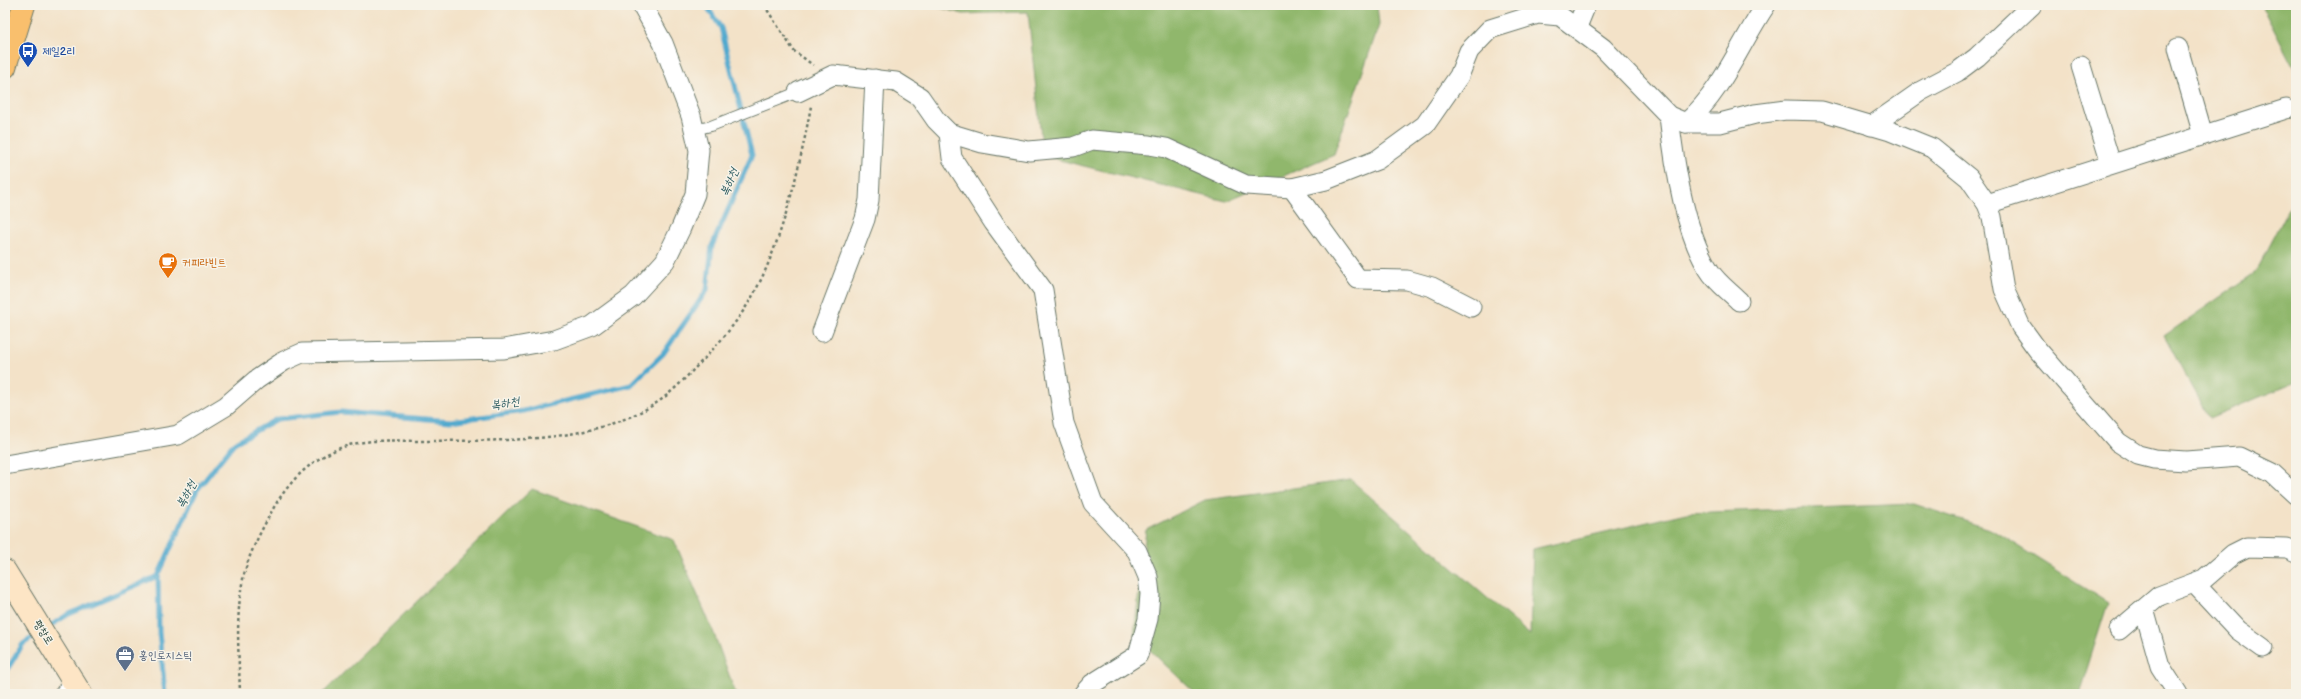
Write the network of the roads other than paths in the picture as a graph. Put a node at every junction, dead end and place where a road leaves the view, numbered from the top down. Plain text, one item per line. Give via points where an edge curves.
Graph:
1 (24, 5) edge
2 (642, 5) edge
3 (1586, 5) edge
4 (1766, 5) edge
5 (2032, 5) edge
6 (1577, 27) junction
7 (2178, 48) dead end
8 (2081, 66) dead end
9 (5, 67) edge
10 (875, 79) junction
11 (803, 90) joint
12 (2286, 109) dead end
13 (1669, 116) junction
14 (1686, 123) junction
15 (1870, 126) junction
16 (702, 128) junction
17 (949, 133) junction
18 (2203, 135) junction
19 (2111, 164) junction
20 (1292, 188) junction
21 (1987, 204) junction
22 (1739, 301) dead end
23 (1471, 307) dead end
24 (822, 332) dead end
25 (5, 465) edge
26 (2296, 495) edge
27 (2296, 552) edge
28 (5, 571) edge
29 (2194, 583) junction
30 (2144, 609) junction
31 (2119, 630) dead end
32 (2263, 648) dead end
33 (70, 689) edge
34 (1083, 694) edge
35 (2178, 694) edge

1 - 9 main road
2 - 16 street
3 - 6 street
4 - 14 street via 1716,91 1700,111
5 - 15 street via 1977,57 1957,72 1921,91
6 - 13 street via 1603,48
6 - 20 street via 1560,16 1538,14 1490,29 1469,50 1459,76 1425,125 1377,160 1326,180
7 - 18 street
8 - 19 street
10 - 11 street via 832,75
10 - 17 street via 896,82 920,97
10 - 24 street via 869,200 865,219
11 - 16 lane
12 - 18 street
13 - 14 street
13 - 22 street via 1678,182 1699,251 1709,271
14 - 15 street via 1720,123 1755,114 1786,110 1822,111
15 - 21 street via 1890,130 1932,148 1969,178
16 - 25 street via 695,194 665,260 633,296 592,326 554,340 504,349 302,353 284,361 256,380 226,406 178,435
17 - 20 street via 982,143 1029,151 1073,147 1092,140 1155,146 1166,148 1246,185
17 - 34 street via 952,158 994,223 1043,290 1064,423 1093,504 1136,551 1148,577 1148,619 1138,655 1092,684
18 - 19 street
19 - 21 street
20 - 23 street via 1358,279 1407,280 1432,286
21 - 26 street via 1992,218 2004,289 2021,327 2118,442 2138,455 2154,459 2186,461 2239,457 2272,473
27 - 29 street via 2286,548 2247,547 2233,554 2204,579
28 - 33 street, 평창로 via 45,632
29 - 30 street via 2159,596
29 - 32 street via 2238,630
30 - 31 street
30 - 35 street via 2160,666

